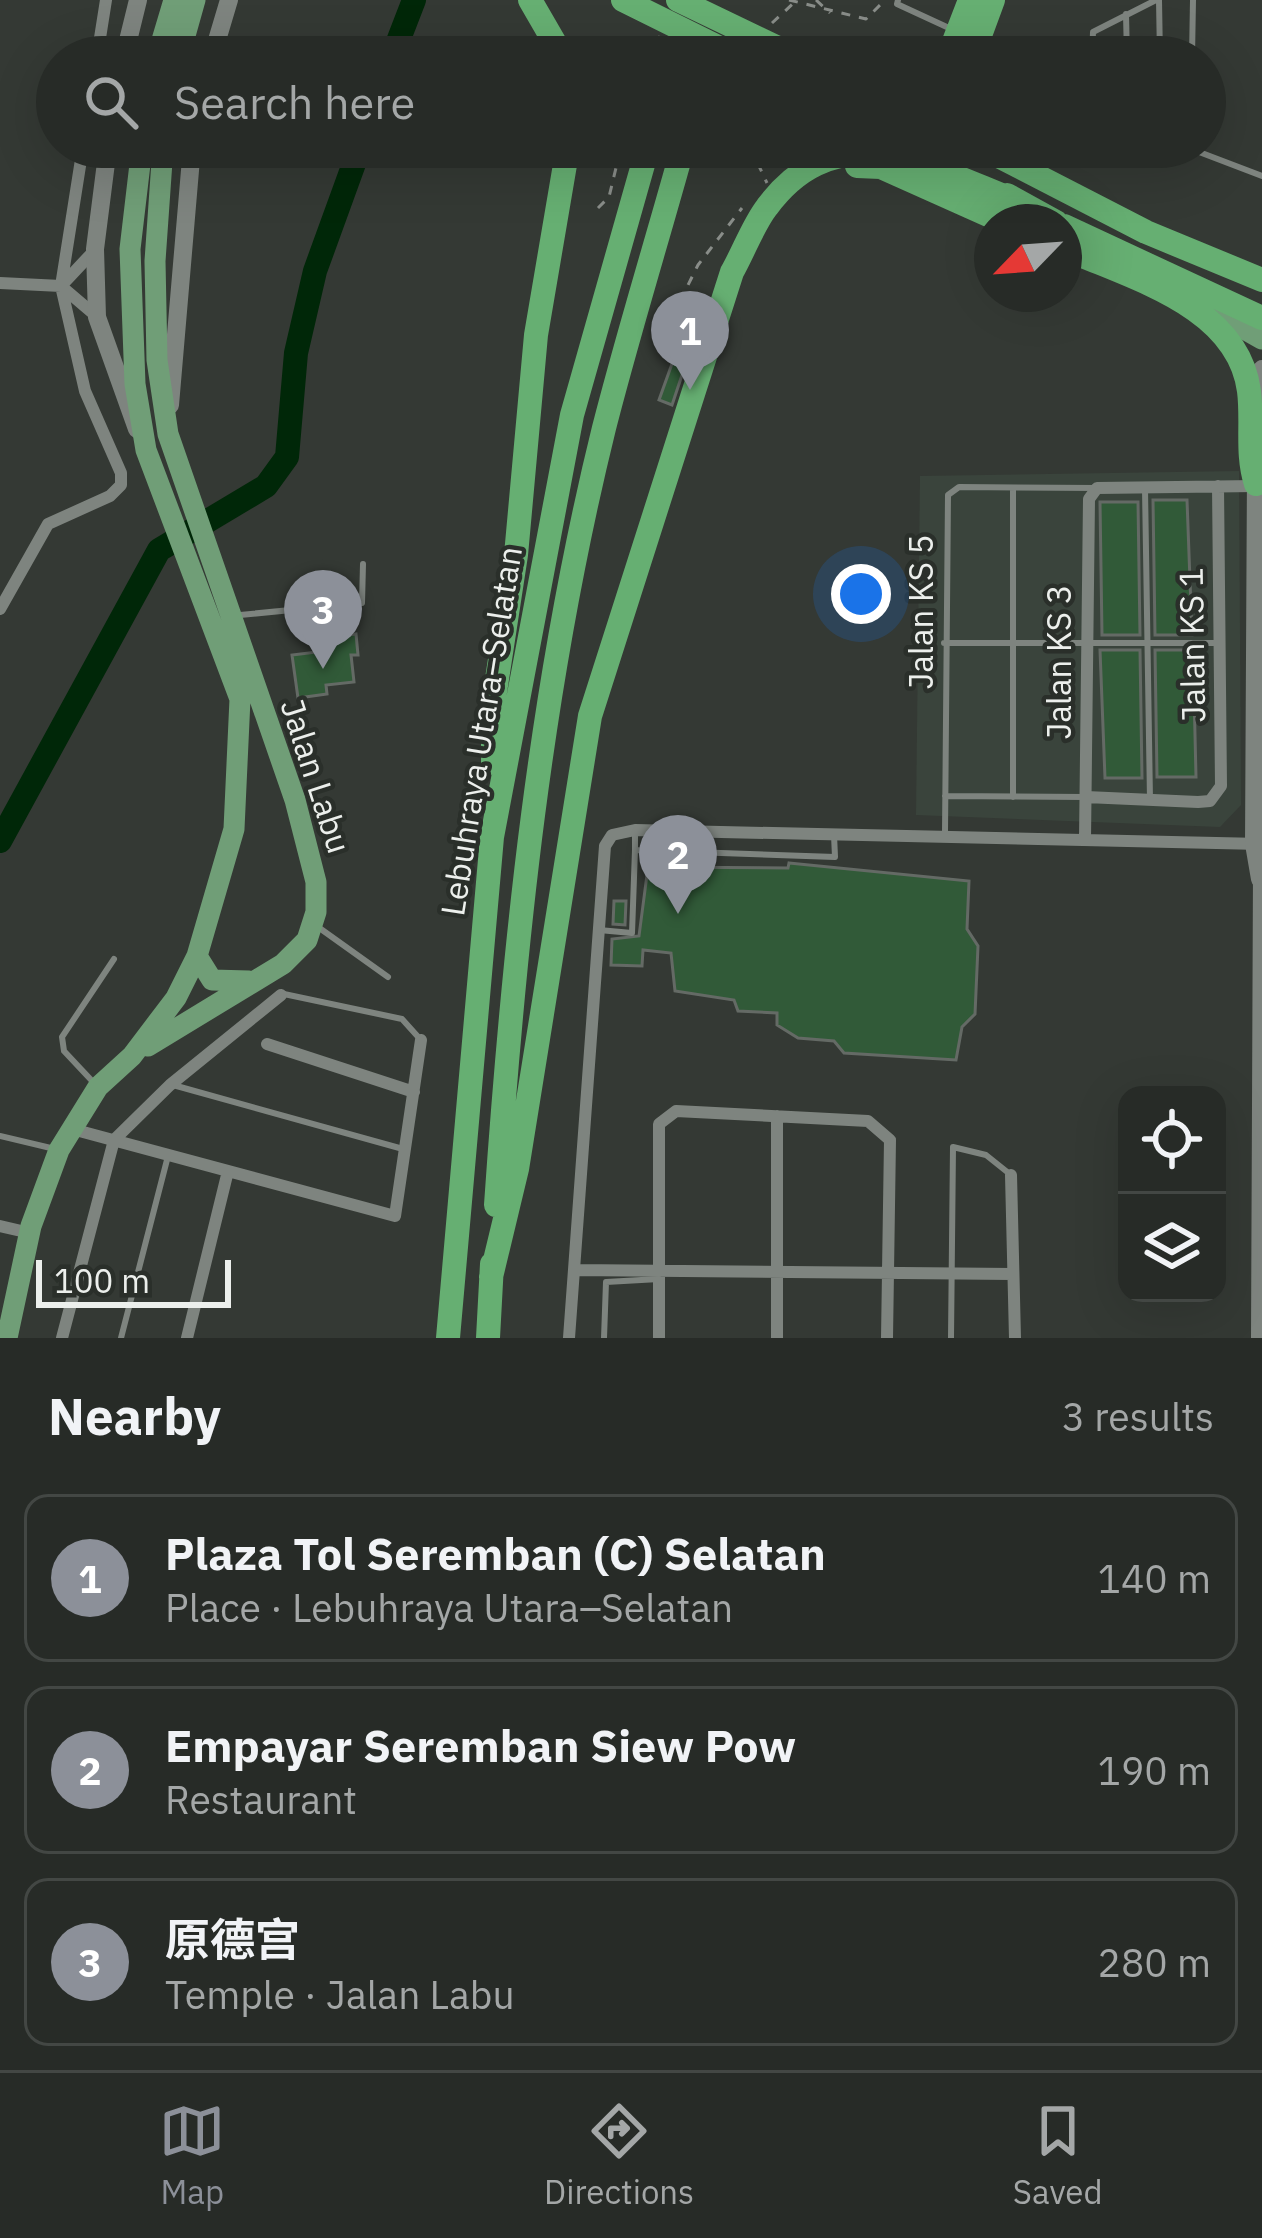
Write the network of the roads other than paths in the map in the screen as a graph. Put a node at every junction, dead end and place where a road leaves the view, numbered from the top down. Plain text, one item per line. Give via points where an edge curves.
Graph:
1 (106, 0) edge
2 (138, 0) edge
3 (174, 0) edge
4 (195, 0) edge
5 (229, 0) edge
6 (530, 0) edge
7 (556, 0) edge
8 (678, 0) edge
9 (693, 0) edge
10 (726, 0) edge
11 (898, 0) edge
12 (970, 0) edge
13 (993, 0) edge
14 (1157, 0) edge
15 (1192, 0) edge
16 (633, 5) edge
17 (1126, 14) junction
18 (958, 32) junction
19 (100, 36) edge
20 (129, 36) edge
21 (163, 36) edge
22 (184, 36) edge
23 (218, 36) edge
24 (551, 36) edge
25 (561, 36) edge
26 (682, 36) edge
27 (696, 36) edge
28 (716, 36) edge
29 (753, 36) edge
30 (954, 36) edge
31 (956, 36) edge
32 (980, 36) edge
33 (1093, 36) edge
34 (1127, 36) edge
35 (1159, 36) edge
36 (1192, 36) edge
37 (1226, 162) edge
38 (80, 168) edge
39 (105, 168) edge
40 (140, 168) edge
41 (162, 168) edge
42 (190, 168) edge
43 (564, 168) edge
44 (642, 168) edge
45 (677, 168) edge
46 (816, 168) edge
47 (884, 168) edge
48 (951, 168) edge
49 (1029, 168) edge
50 (1262, 176) edge
51 (989, 204) edge
52 (1001, 204) edge
53 (1082, 243) edge
54 (1082, 244) edge
55 (1082, 244) edge
56 (95, 248) junction
57 (1262, 280) edge
58 (0, 283) edge
59 (61, 286) junction
60 (97, 317) junction
61 (1262, 318) edge
62 (1262, 339) edge
63 (1262, 369) edge
64 (168, 434) junction
65 (150, 460) junction
66 (1256, 485) junction
67 (1145, 486) junction
68 (1218, 486) junction
69 (1013, 487) junction
70 (1097, 488) junction
71 (363, 564) dead end
72 (211, 584) junction
73 (0, 609) edge
74 (230, 616) junction
75 (1013, 643) junction
76 (1086, 643) junction
77 (1148, 643) junction
78 (1220, 643) junction
79 (944, 644) junction
80 (944, 796) junction
81 (1012, 797) junction
82 (1086, 797) junction
83 (1150, 800) junction
84 (635, 830) junction
85 (834, 834) junction
86 (492, 837) junction
87 (946, 837) junction
88 (1085, 840) junction
89 (1258, 844) edge
90 (635, 850) junction
91 (1261, 875) edge
92 (313, 922) junction
93 (599, 930) junction
94 (197, 956) junction
95 (114, 959) dead end
96 (388, 976) dead end
97 (256, 980) junction
98 (281, 994) joint
99 (421, 1040) joint
100 (267, 1044) dead end
101 (132, 1056) junction
102 (1260, 1078) edge
103 (170, 1084) junction
104 (98, 1087) junction
105 (414, 1092) junction
106 (777, 1116) junction
107 (71, 1129) junction
108 (0, 1136) edge
109 (114, 1140) junction
110 (58, 1150) junction
111 (406, 1150) junction
112 (168, 1154) junction
113 (228, 1171) junction
114 (1011, 1174) joint
115 (0, 1226) edge
116 (30, 1233) junction
117 (574, 1270) junction
118 (777, 1272) junction
119 (887, 1273) junction
120 (950, 1274) junction
121 (1013, 1274) junction
122 (659, 1275) junction
123 (491, 1277) junction
124 (7, 1338) edge
125 (62, 1338) edge
126 (121, 1338) edge
127 (187, 1338) edge
128 (448, 1338) edge
129 (488, 1338) edge
130 (569, 1338) edge
131 (604, 1338) edge
132 (659, 1338) edge
133 (777, 1338) edge
134 (887, 1338) edge
135 (951, 1338) edge
136 (1015, 1338) edge
137 (1260, 1338) edge

1 - 19 street
2 - 20 street
3 - 21 main road
4 - 22 main road
5 - 23 street
6 - 24 highway
7 - 25 highway
8 - 29 highway
9 - 26 highway
10 - 28 highway
11 - 18 lane
12 - 18 highway
13 - 32 highway
14 - 17 lane
14 - 35 lane
15 - 36 lane
16 - 27 highway
17 - 33 lane
17 - 34 lane
18 - 30 highway
18 - 31 highway
37 - 50 lane
38 - 59 street
39 - 56 street, Jalan Labu
40 - 65 main road via 130,249 135,384
41 - 64 main road via 155,261
42 - 64 street, Jalan Labu
43 - 86 highway via 536,334 493,706
44 - 86 highway, Lebuhraya Utara–Selatan via 572,415
45 - 123 highway, Lebuhraya Utara–Selatan via 604,429 542,753 511,982
46 - 123 highway via 766,208 732,272 590,716 517,1168
47 - 51 highway
48 - 52 highway
49 - 57 highway via 1146,232
53 - 61 highway
54 - 62 main road
55 - 66 highway via 1211,321 1245,373
56 - 59 street
56 - 60 street, Jalan Labu
58 - 59 street
59 - 60 street
59 - 73 street via 85,391 121,485 48,524
60 - 65 street, Jalan Labu
63 - 66 street
64 - 72 main road, Jalan Labu
65 - 72 main road, Jalan Labu
66 - 68 street
66 - 89 street
67 - 68 street
67 - 70 street
67 - 77 lane
68 - 78 street, Jalan KS 1
69 - 70 lane
69 - 75 lane
69 - 79 lane, Jalan KS 5 via 959,487 949,495
70 - 76 street, Jalan KS 3 via 1087,521
71 - 74 lane via 362,603
72 - 74 main road, Jalan Labu
72 - 94 main road, Jalan Labu via 242,718 234,829
74 - 92 main road, Jalan Labu via 310,853
75 - 76 lane
75 - 79 lane
75 - 81 lane
76 - 77 lane
76 - 82 street, Jalan KS 3
77 - 78 lane
77 - 83 lane
78 - 83 street, Jalan KS 1 via 1221,786 1210,800
79 - 80 lane, Jalan KS 5
80 - 81 lane
80 - 87 lane, Jalan KS 5
81 - 82 lane
82 - 83 street
82 - 88 street, Jalan KS 3
84 - 85 street
84 - 90 lane
84 - 93 street via 612,835 605,846
85 - 87 street
85 - 90 lane via 836,857
86 - 128 highway, Lebuhraya Utara–Selatan
87 - 88 street
88 - 89 street
89 - 91 street
90 - 93 lane via 632,933
91 - 102 street
92 - 96 lane
92 - 97 main road, Jalan Labu via 307,940
93 - 117 street
94 - 97 main road via 212,980
94 - 101 main road, Jalan Labu
95 - 104 lane via 62,1037 64,1051
97 - 101 main road, Jalan Labu
98 - 99 lane via 402,1019
98 - 103 street
99 - 105 street
100 - 105 street
101 - 104 main road, Jalan Labu
102 - 137 street
103 - 109 street
103 - 111 lane
104 - 107 main road, Jalan Labu
105 - 111 street
106 - 118 street
106 - 119 street via 868,1120 890,1140
106 - 122 street via 664,1116
107 - 109 street
107 - 110 main road, Jalan Labu
108 - 110 lane
109 - 112 street
109 - 125 street
110 - 116 main road, Jalan Labu
111 - 113 street via 395,1216
112 - 113 street
112 - 126 lane
113 - 127 street
114 - 120 lane via 986,1155 953,1147
114 - 121 street
115 - 116 street
116 - 124 main road, Jalan Labu
117 - 122 street
117 - 130 street
118 - 119 street
118 - 122 street
118 - 133 street
119 - 120 street
119 - 134 street
120 - 121 street
120 - 135 lane
121 - 136 street
122 - 131 lane via 606,1282
122 - 132 street
123 - 129 highway, Lebuhraya Utara–Selatan

